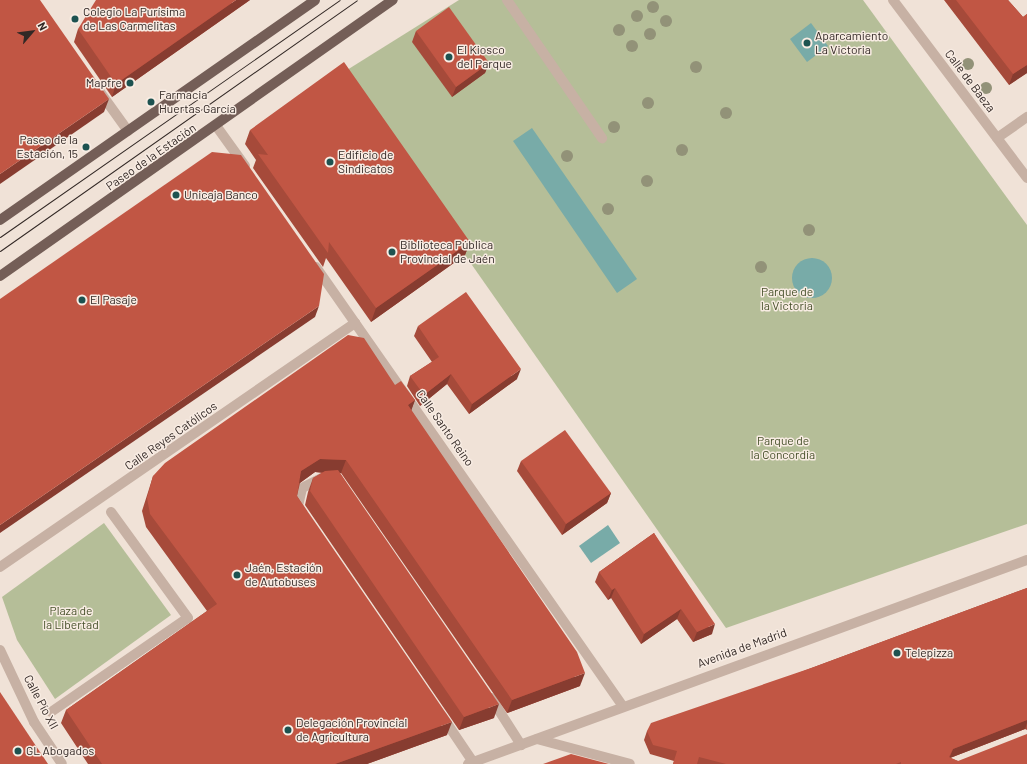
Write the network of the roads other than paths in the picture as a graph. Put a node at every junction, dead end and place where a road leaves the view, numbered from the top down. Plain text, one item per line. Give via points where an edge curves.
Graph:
1 (315, 0) edge
2 (393, 0) edge
3 (507, 0) edge
4 (892, 0) edge
5 (94, 83) edge
6 (1027, 117) edge
7 (217, 127) junction
8 (128, 131) junction
9 (602, 138) dead end
10 (997, 138) junction
11 (251, 174) edge
12 (1027, 178) edge
13 (0, 220) edge
14 (310, 258) edge
15 (0, 276) edge
16 (355, 323) junction
17 (336, 477) edge
18 (112, 512) dead end
19 (307, 519) edge
20 (1027, 560) edge
21 (0, 567) edge
22 (0, 650) edge
23 (485, 689) edge
24 (622, 705) junction
25 (436, 708) edge
26 (51, 712) dead end
27 (537, 739) junction
28 (521, 745) junction
29 (470, 763) edge
30 (62, 764) edge
31 (630, 764) edge

1 - 8 main road
2 - 7 main road, Paseo de la Estación
3 - 9 street
4 - 10 street, Calle de Baeza
5 - 8 street
6 - 10 street
7 - 11 street
7 - 15 main road, Paseo de la Estación
8 - 13 main road
10 - 12 street, Calle de Baeza
14 - 16 street, Calle Santo Reino
16 - 21 street, Calle Reyes Católicos
16 - 24 street, Calle Santo Reino
17 - 19 street via 318,478 302,488 298,506
18 - 26 street via 188,618
20 - 24 street, Avenida de Madrid
22 - 30 street, Calle Pío XII via 34,722
23 - 28 street
24 - 27 street, Avenida de Madrid
25 - 29 street
27 - 28 street, Avenida de Madrid
27 - 31 street
28 - 29 street, Avenida de Madrid

